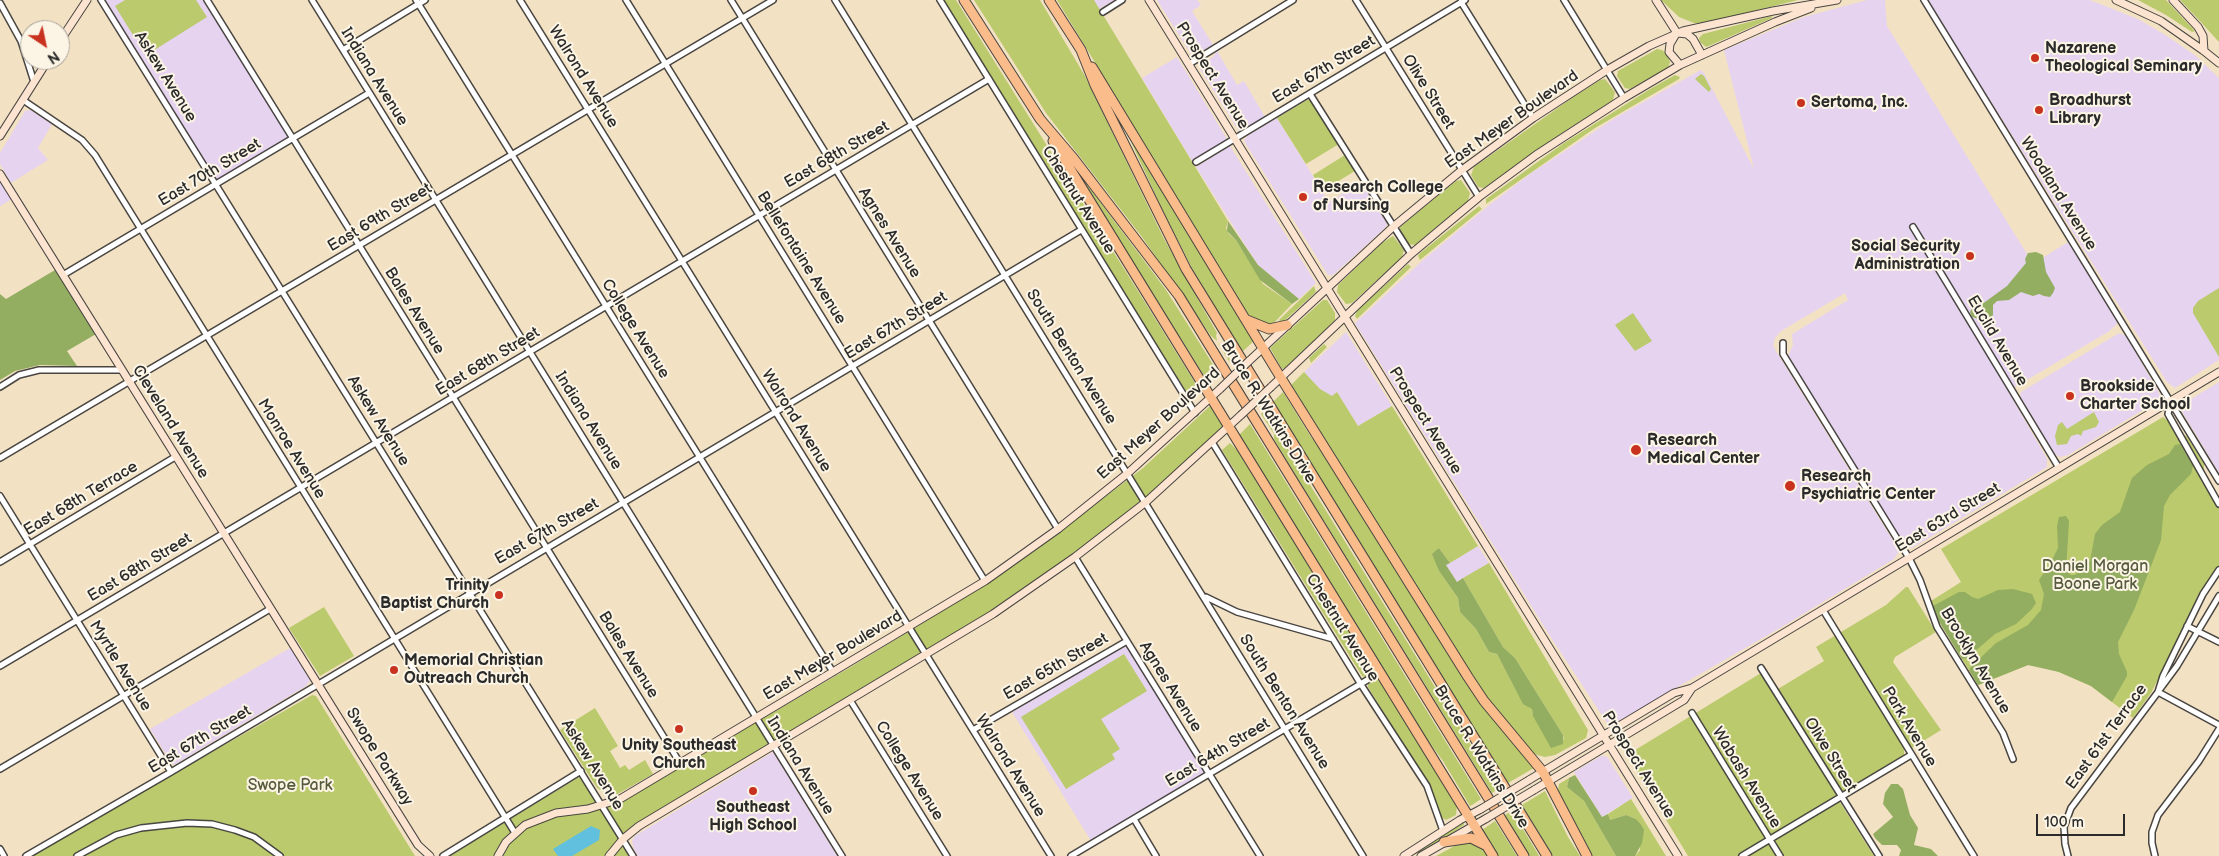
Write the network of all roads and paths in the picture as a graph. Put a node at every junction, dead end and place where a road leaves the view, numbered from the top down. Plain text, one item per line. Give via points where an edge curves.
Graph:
1 (86, 0) edge
2 (101, 0) edge
3 (207, 0) edge
4 (312, 0) edge
5 (425, 0) edge
6 (520, 0) edge
7 (626, 0) edge
8 (731, 0) edge
9 (774, 0) edge
10 (835, 0) edge
11 (940, 0) edge
12 (964, 0) edge
13 (1050, 0) edge
14 (1122, 0) edge
15 (1149, 0) edge
16 (1293, 0) edge
17 (1356, 0) edge
18 (1564, 0) edge
19 (1656, 0) edge
20 (1837, 0) edge
21 (1924, 0) edge
22 (2116, 0) edge
23 (2174, 0) edge
24 (1463, 1) edge
25 (418, 2) edge
26 (0, 3) edge
27 (1825, 3) junction
28 (1104, 12) dead end
29 (742, 19) junction
30 (70, 25) edge
31 (1677, 33) junction
32 (1386, 48) junction
33 (343, 50) junction
34 (1080, 50) junction
35 (2204, 50) junction
36 (1702, 54) junction
37 (2219, 63) edge
38 (665, 64) junction
39 (1189, 64) junction
40 (1680, 65) junction
41 (42, 70) edge
42 (1607, 70) junction
43 (989, 79) junction
44 (34, 82) junction
45 (370, 93) junction
46 (1310, 94) junction
47 (1624, 98) junction
48 (23, 100) junction
49 (589, 109) junction
50 (1533, 118) junction
51 (1040, 119) junction
52 (912, 125) junction
53 (0, 136) edge
54 (293, 138) junction
55 (1235, 139) junction
56 (512, 155) junction
57 (1196, 162) dead end
58 (836, 170) junction
59 (1462, 170) junction
60 (0, 174) edge
61 (217, 184) junction
62 (1479, 197) junction
63 (436, 200) junction
64 (759, 215) junction
65 (1393, 226) junction
66 (1913, 227) dead end
67 (141, 230) junction
68 (1081, 230) junction
69 (359, 246) junction
70 (1411, 254) junction
71 (683, 261) junction
72 (63, 275) junction
73 (1006, 275) junction
74 (1327, 288) junction
75 (283, 291) junction
76 (606, 307) junction
77 (1344, 316) junction
78 (1246, 320) junction
79 (928, 321) junction
80 (1287, 325) junction
81 (207, 337) junction
82 (1784, 343) dead end
83 (1264, 348) junction
84 (530, 352) junction
85 (853, 366) junction
86 (122, 370) junction
87 (2219, 372) edge
88 (1281, 378) junction
89 (128, 382) junction
90 (0, 387) edge
91 (453, 397) junction
92 (1211, 398) junction
93 (2171, 401) junction
94 (776, 411) junction
95 (1195, 413) junction
96 (1229, 426) junction
97 (377, 442) junction
98 (1212, 442) junction
99 (175, 457) junction
100 (699, 457) junction
101 (0, 458) edge
102 (2059, 468) junction
103 (1128, 473) junction
104 (2219, 480) edge
105 (300, 488) junction
106 (0, 496) edge
107 (623, 502) junction
108 (1146, 502) junction
109 (2219, 504) edge
110 (1058, 529) junction
111 (223, 533) junction
112 (30, 544) junction
113 (547, 548) junction
114 (1076, 557) junction
115 (1909, 558) junction
116 (0, 562) edge
117 (2219, 570) edge
118 (985, 581) junction
119 (470, 593) junction
120 (1204, 596) junction
121 (2219, 596) edge
122 (270, 609) junction
123 (1823, 610) junction
124 (77, 620) junction
125 (2188, 626) junction
126 (909, 627) junction
127 (2198, 631) junction
128 (394, 638) junction
129 (1333, 639) junction
130 (1127, 641) junction
131 (2219, 642) edge
132 (926, 654) junction
133 (0, 666) edge
134 (1761, 668) dead end
135 (833, 672) junction
136 (1379, 673) junction
137 (1360, 682) junction
138 (317, 684) junction
139 (1692, 688) junction
140 (2158, 692) junction
141 (123, 696) junction
142 (850, 700) junction
143 (1692, 713) dead end
144 (756, 718) junction
145 (2219, 725) edge
146 (1285, 728) junction
147 (2219, 729) edge
148 (973, 730) junction
149 (1603, 735) junction
150 (1609, 745) junction
151 (773, 746) junction
152 (1911, 755) junction
153 (2013, 759) dead end
154 (680, 763) junction
155 (0, 769) edge
156 (581, 771) junction
157 (171, 772) junction
158 (1543, 772) junction
159 (1209, 774) junction
160 (1548, 782) junction
161 (1842, 797) junction
162 (602, 805) junction
163 (1470, 815) junction
164 (505, 817) junction
165 (1134, 819) junction
166 (1475, 825) junction
167 (1443, 831) junction
168 (515, 833) junction
169 (623, 839) junction
170 (1770, 840) junction
171 (1444, 842) junction
172 (418, 845) junction
173 (1488, 846) junction
174 (0, 849) edge
175 (4, 856) edge
176 (26, 856) edge
177 (77, 856) edge
178 (280, 856) edge
179 (420, 856) edge
180 (430, 856) edge
181 (443, 856) edge
182 (498, 856) edge
183 (608, 856) edge
184 (634, 856) edge
185 (842, 856) edge
186 (947, 856) edge
187 (1051, 856) edge
188 (1071, 856) edge
189 (1156, 856) edge
190 (1260, 856) edge
191 (1364, 856) edge
192 (1404, 856) edge
193 (1421, 856) edge
194 (1494, 856) edge
195 (1524, 856) edge
196 (1547, 856) edge
197 (1587, 856) edge
198 (1678, 856) edge
199 (1742, 856) edge
200 (1780, 856) edge
201 (1879, 856) edge
202 (1974, 856) edge
203 (2068, 856) edge
204 (2155, 856) edge

1 - 30 main road
2 - 61 street, Askew Avenue
3 - 54 street, Bales Avenue
4 - 33 street, Indiana Avenue
5 - 25 street
6 - 49 street, Walrond Avenue
7 - 38 street, Bellefontaine Avenue
8 - 29 street, Agnes Avenue
9 - 29 street, East 69th Street
10 - 52 street, South Benton Avenue
11 - 43 street, Chestnut Avenue
12 - 51 highway, Bruce R. Watkins Drive
13 - 34 highway, Bruce R. Watkins Drive
14 - 28 street
15 - 39 main road, Prospect Avenue
16 - 39 street
17 - 32 street, Olive Street
18 - 42 street
19 - 31 main road
20 - 27 main road, East Meyer Boulevard
21 - 93 street, Woodland Avenue
22 - 35 main road via 2161,21
23 - 35 main road via 2198,27 2203,36
24 - 32 street, East 67th Street
24 - 50 street
25 - 33 street
25 - 56 street, College Avenue
26 - 44 street via 21,41
27 - 31 main road, East Meyer Boulevard via 1764,12
27 - 36 main road, East Meyer Boulevard
29 - 38 street, East 69th Street
29 - 58 street, Agnes Avenue
31 - 36 main road via 1690,36
31 - 40 main road via 1669,48
31 - 42 main road, East Meyer Boulevard
32 - 46 street, East 67th Street
32 - 59 street, Olive Street
33 - 45 street, Indiana Avenue
34 - 78 highway via 1112,97
34 - 196 highway, Bruce R. Watkins Drive via 1186,269
35 - 37 main road
36 - 40 main road
38 - 49 street, East 69th Street
38 - 64 street, Bellefontaine Avenue
39 - 55 main road, Prospect Avenue
40 - 47 main road
41 - 44 main road
42 - 47 street
42 - 50 main road, East Meyer Boulevard
43 - 52 street, East 68th Street
43 - 68 street, Chestnut Avenue
44 - 48 main road
45 - 54 street, East 70th Street
45 - 63 street, Indiana Avenue
46 - 55 street, East 67th Street
46 - 65 street
47 - 62 main road via 1536,155
48 - 53 main road
48 - 67 street, Monroe Avenue via 88,146
49 - 56 street, East 69th Street
49 - 71 street, Walrond Avenue
50 - 59 main road, East Meyer Boulevard
51 - 92 highway
51 - 195 highway, Bruce R. Watkins Drive via 1179,296
52 - 58 street, East 68th Street
52 - 73 street, South Benton Avenue
54 - 61 street, East 70th Street
54 - 69 street, Bales Avenue
55 - 57 street, East 67th Street
55 - 74 main road, Prospect Avenue
56 - 63 street, East 69th Street
56 - 76 street, College Avenue
58 - 64 street, East 68th Street
58 - 79 street, Agnes Avenue
59 - 62 street, Olive Street
59 - 65 main road, East Meyer Boulevard
60 - 72 main road, Cleveland Avenue
61 - 67 street, East 70th Street
61 - 75 street, Askew Avenue
62 - 70 main road
63 - 69 street, East 69th Street
63 - 84 street, Indiana Avenue
64 - 71 street, East 68th Street
64 - 85 street, Bellefontaine Avenue
65 - 70 street
65 - 74 main road, East Meyer Boulevard
66 - 102 street, Euclid Avenue
67 - 72 street, East 70th Street
67 - 81 street, Monroe Avenue
68 - 73 street, East 67th Street
68 - 95 street, Chestnut Avenue
69 - 75 street, East 69th Street
69 - 91 street, Bales Avenue
70 - 77 main road
71 - 76 street, East 68th Street
71 - 94 street, Walrond Avenue
72 - 86 main road, Cleveland Avenue
73 - 79 street, East 67th Street
73 - 103 street, South Benton Avenue
74 - 77 main road, Prospect Avenue
74 - 80 main road, East Meyer Boulevard
75 - 81 street, East 69th Street
75 - 97 street, Askew Avenue
76 - 84 street, East 68th Street
76 - 100 street, College Avenue
77 - 88 main road
77 - 149 main road, Prospect Avenue
78 - 80 highway via 1269,329
78 - 83 highway
79 - 85 street, East 67th Street
79 - 110 street, Agnes Avenue
80 - 83 main road, East Meyer Boulevard
81 - 89 street, East 69th Street
81 - 105 street, Monroe Avenue
82 - 115 street, Brooklyn Avenue via 1783,354
83 - 88 highway
83 - 92 main road, East Meyer Boulevard, bridge
84 - 91 street, East 68th Street
84 - 107 street, Indiana Avenue
85 - 94 street, East 67th Street
85 - 118 street, Bellefontaine Avenue
86 - 89 main road, Cleveland Avenue
86 - 90 street via 39,370 19,375
87 - 93 main road, East 63rd Street
88 - 96 main road, bridge
88 - 158 highway via 1468,677
89 - 99 main road, Cleveland Avenue
89 - 101 street, East 69th Street
91 - 97 street, East 68th Street
91 - 113 street, Bales Avenue
92 - 95 main road, East Meyer Boulevard
92 - 96 highway
93 - 102 main road, East 63rd Street
93 - 104 street, Woodland Avenue
93 - 109 street via 2168,414
94 - 100 street, East 67th Street
94 - 126 street, Walrond Avenue
95 - 103 main road, East Meyer Boulevard
96 - 98 main road
96 - 136 highway
97 - 105 street, East 68th Street
97 - 119 street, Askew Avenue
98 - 108 main road
98 - 129 street, Chestnut Avenue
99 - 111 main road, Cleveland Avenue
99 - 112 street, East 68th Terrace
100 - 107 street, East 67th Street
100 - 135 street, College Avenue
102 - 115 main road, East 63rd Street
103 - 108 street, South Benton Avenue
103 - 110 main road, East Meyer Boulevard
105 - 111 street, East 68th Street
105 - 128 street, Monroe Avenue
106 - 112 street, Myrtle Avenue
107 - 113 street, East 67th Street
107 - 144 street, Indiana Avenue
108 - 114 main road
108 - 120 street, South Benton Avenue
110 - 118 main road, East Meyer Boulevard
111 - 122 main road, Cleveland Avenue
111 - 124 street, East 68th Street
112 - 116 street, East 68th Terrace
112 - 124 street, Myrtle Avenue
113 - 119 street, East 67th Street
113 - 154 street, Bales Avenue
114 - 130 street, Agnes Avenue
114 - 132 main road via 993,614
115 - 123 main road, East 63rd Street
115 - 153 street, Brooklyn Avenue via 1937,627 2003,733
117 - 125 street, East 61st Terrace
118 - 126 main road, East Meyer Boulevard
119 - 128 street, East 67th Street
119 - 156 street, Askew Avenue
120 - 129 street via 1237,612
120 - 146 street, South Benton Avenue
121 - 127 street
122 - 138 main road, Cleveland Avenue
122 - 141 street
123 - 139 main road, East 63rd Street
123 - 152 street, Park Avenue
124 - 133 street, East 68th Street
124 - 141 street, Myrtle Avenue
125 - 127 street
125 - 140 street, East 61st Terrace
126 - 132 street, Walrond Avenue
126 - 135 main road, East Meyer Boulevard
127 - 131 street
127 - 140 street
128 - 138 street, East 67th Street
128 - 164 street, Monroe Avenue
129 - 137 street, Chestnut Avenue
130 - 148 street, East 65th Street
130 - 159 street, Agnes Avenue
132 - 142 main road
132 - 148 street, Walrond Avenue
134 - 161 street, Olive Street
135 - 144 main road, East Meyer Boulevard
136 - 137 street, East 64th Street
136 - 163 highway
137 - 146 street, East 64th Street
137 - 167 street, Chestnut Avenue via 1427,786
138 - 157 street, East 67th Street
138 - 172 main road, Swope Parkway
139 - 149 main road, East 63rd Street via 1674,693
139 - 150 main road, East 63rd Street via 1684,700
140 - 145 street
140 - 203 street, East 61st Terrace via 2069,812 2064,827
141 - 155 street
141 - 157 street, Myrtle Avenue
142 - 151 main road
142 - 186 street, College Avenue
143 - 170 street, Wabash Avenue
144 - 151 street, Indiana Avenue
144 - 154 main road, East Meyer Boulevard
146 - 159 street, East 64th Street
146 - 191 street, South Benton Avenue
147 - 204 street via 2158,815 2152,832
148 - 187 street, Walrond Avenue
149 - 150 main road, Prospect Avenue
149 - 158 main road, East 63rd Street
150 - 160 main road, East 63rd Street
150 - 198 main road, Prospect Avenue
151 - 169 main road via 637,827
151 - 185 street, Indiana Avenue
152 - 161 street
152 - 202 street, Park Avenue
154 - 162 main road, East Meyer Boulevard via 620,799
156 - 162 street, Askew Avenue
156 - 164 street
157 - 176 street, East 67th Street
158 - 160 highway
158 - 163 main road, East 63rd Street, bridge
159 - 165 street, East 64th Street
159 - 190 street, Agnes Avenue
160 - 166 main road, East 63rd Street, bridge
160 - 197 highway
161 - 170 street
161 - 201 street, Olive Street
162 - 168 main road, East Meyer Boulevard via 539,818
162 - 169 street, Askew Avenue
163 - 166 highway
163 - 167 main road, East 63rd Street
164 - 168 street, Monroe Avenue
164 - 181 street
165 - 188 street, East 64th Street
165 - 189 street
166 - 171 main road, East 63rd Street
166 - 173 highway
167 - 192 main road, East 63rd Street
168 - 182 main road, East Meyer Boulevard
169 - 183 main road
169 - 184 street, Askew Avenue
170 - 199 street
170 - 200 street, Wabash Avenue
171 - 173 highway via 1471,838
171 - 193 main road, East 63rd Street
172 - 179 main road, Swope Parkway
172 - 180 main road, Swope Parkway
173 - 194 highway
174 - 175 street
177 - 178 street via 133,830 187,823 212,824 235,830 266,844

